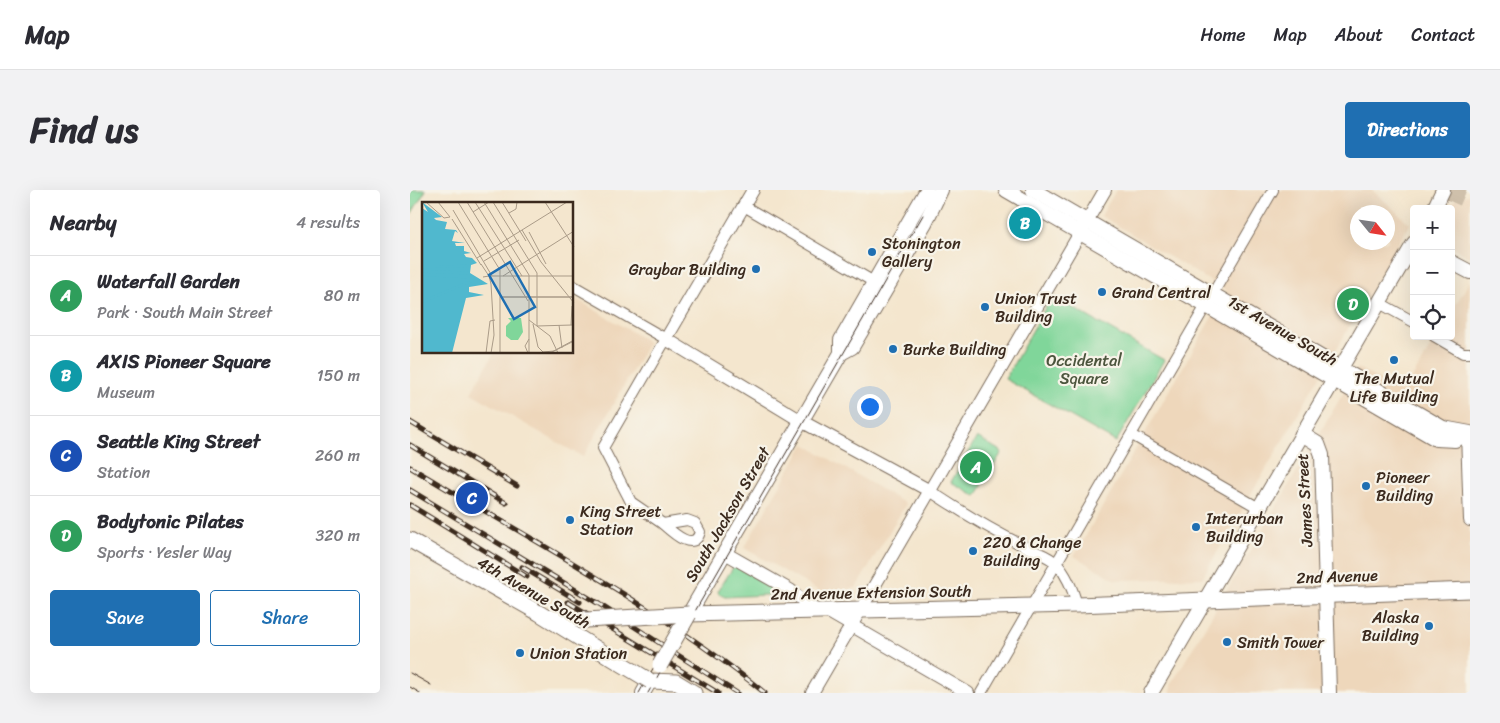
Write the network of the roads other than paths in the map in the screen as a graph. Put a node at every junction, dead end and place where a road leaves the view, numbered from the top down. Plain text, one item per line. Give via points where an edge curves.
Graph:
1 (753, 190) edge
2 (927, 190) edge
3 (941, 190) edge
4 (1006, 190) edge
5 (1033, 190) edge
6 (1105, 190) edge
7 (1273, 190) edge
8 (1443, 190) edge
9 (1436, 205) edge
10 (744, 206) junction
11 (1084, 227) junction
12 (1410, 250) edge
13 (1455, 264) edge
14 (1470, 272) edge
15 (873, 282) junction
16 (574, 286) edge
17 (886, 289) junction
18 (1210, 301) junction
19 (1378, 304) junction
20 (1410, 320) edge
21 (666, 339) junction
22 (1441, 340) edge
23 (841, 353) junction
24 (1470, 353) edge
25 (1337, 375) junction
26 (802, 421) junction
27 (1468, 433) edge
28 (1302, 434) junction
29 (1132, 435) junction
30 (930, 491) junction
31 (1259, 508) junction
32 (1470, 520) edge
33 (663, 524) dead end
34 (410, 540) edge
35 (725, 553) junction
36 (1057, 564) junction
37 (1470, 590) edge
38 (1326, 594) junction
39 (1206, 599) junction
40 (1077, 605) junction
41 (1032, 606) junction
42 (861, 609) junction
43 (820, 610) junction
44 (538, 613) junction
45 (689, 614) junction
46 (852, 625) junction
47 (647, 687) edge
48 (662, 693) edge
49 (694, 693) edge
50 (812, 693) edge
51 (968, 693) edge
52 (981, 693) edge
53 (1151, 693) edge
54 (1329, 693) edge

1 - 10 street
2 - 15 main road, South Jackson Street
3 - 17 main road, South Jackson Street
4 - 11 main road, 1st Avenue South
5 - 11 main road, 1st Avenue South
6 - 11 street
7 - 18 street
8 - 9 main road
10 - 15 street
10 - 21 street
11 - 18 main road, 1st Avenue South
11 - 30 street
12 - 19 main road
13 - 14 main road
15 - 17 street
15 - 23 main road, South Jackson Street via 841,340
16 - 21 street
17 - 23 main road, South Jackson Street via 852,347
18 - 25 main road, 1st Avenue South
18 - 29 street
19 - 20 street
19 - 25 main road
21 - 26 street
21 - 33 street via 603,448 631,502
22 - 24 street via 1463,353
23 - 26 main road, South Jackson Street
25 - 27 main road, 1st Avenue South via 1443,428
25 - 28 main road
26 - 30 street
26 - 35 main road, South Jackson Street
27 - 32 street
28 - 31 main road
28 - 38 main road, James Street via 1318,444 1322,455
29 - 31 street
29 - 36 street
30 - 36 street
30 - 42 street
31 - 39 main road
34 - 44 main road, 4th Avenue South
35 - 43 street
35 - 45 main road, South Jackson Street
36 - 40 street via 1072,588
36 - 41 street
37 - 38 main road, 2nd Avenue
38 - 39 main road, 2nd Avenue
38 - 54 main road, James Street
39 - 40 main road, 2nd Avenue Extension South
39 - 53 main road
40 - 41 main road, 2nd Avenue Extension South
41 - 42 main road, 2nd Avenue Extension South
41 - 52 street
42 - 43 main road, 2nd Avenue Extension South
42 - 46 street
43 - 45 main road, 2nd Avenue Extension South
43 - 46 street
44 - 45 main road, 2nd Avenue Extension South, bridge via 578,621
44 - 47 main road, 4th Avenue South, bridge
45 - 47 main road, South Jackson Street, bridge
46 - 50 street
46 - 51 street
47 - 48 main road, 4th Avenue South
47 - 49 main road via 676,682

